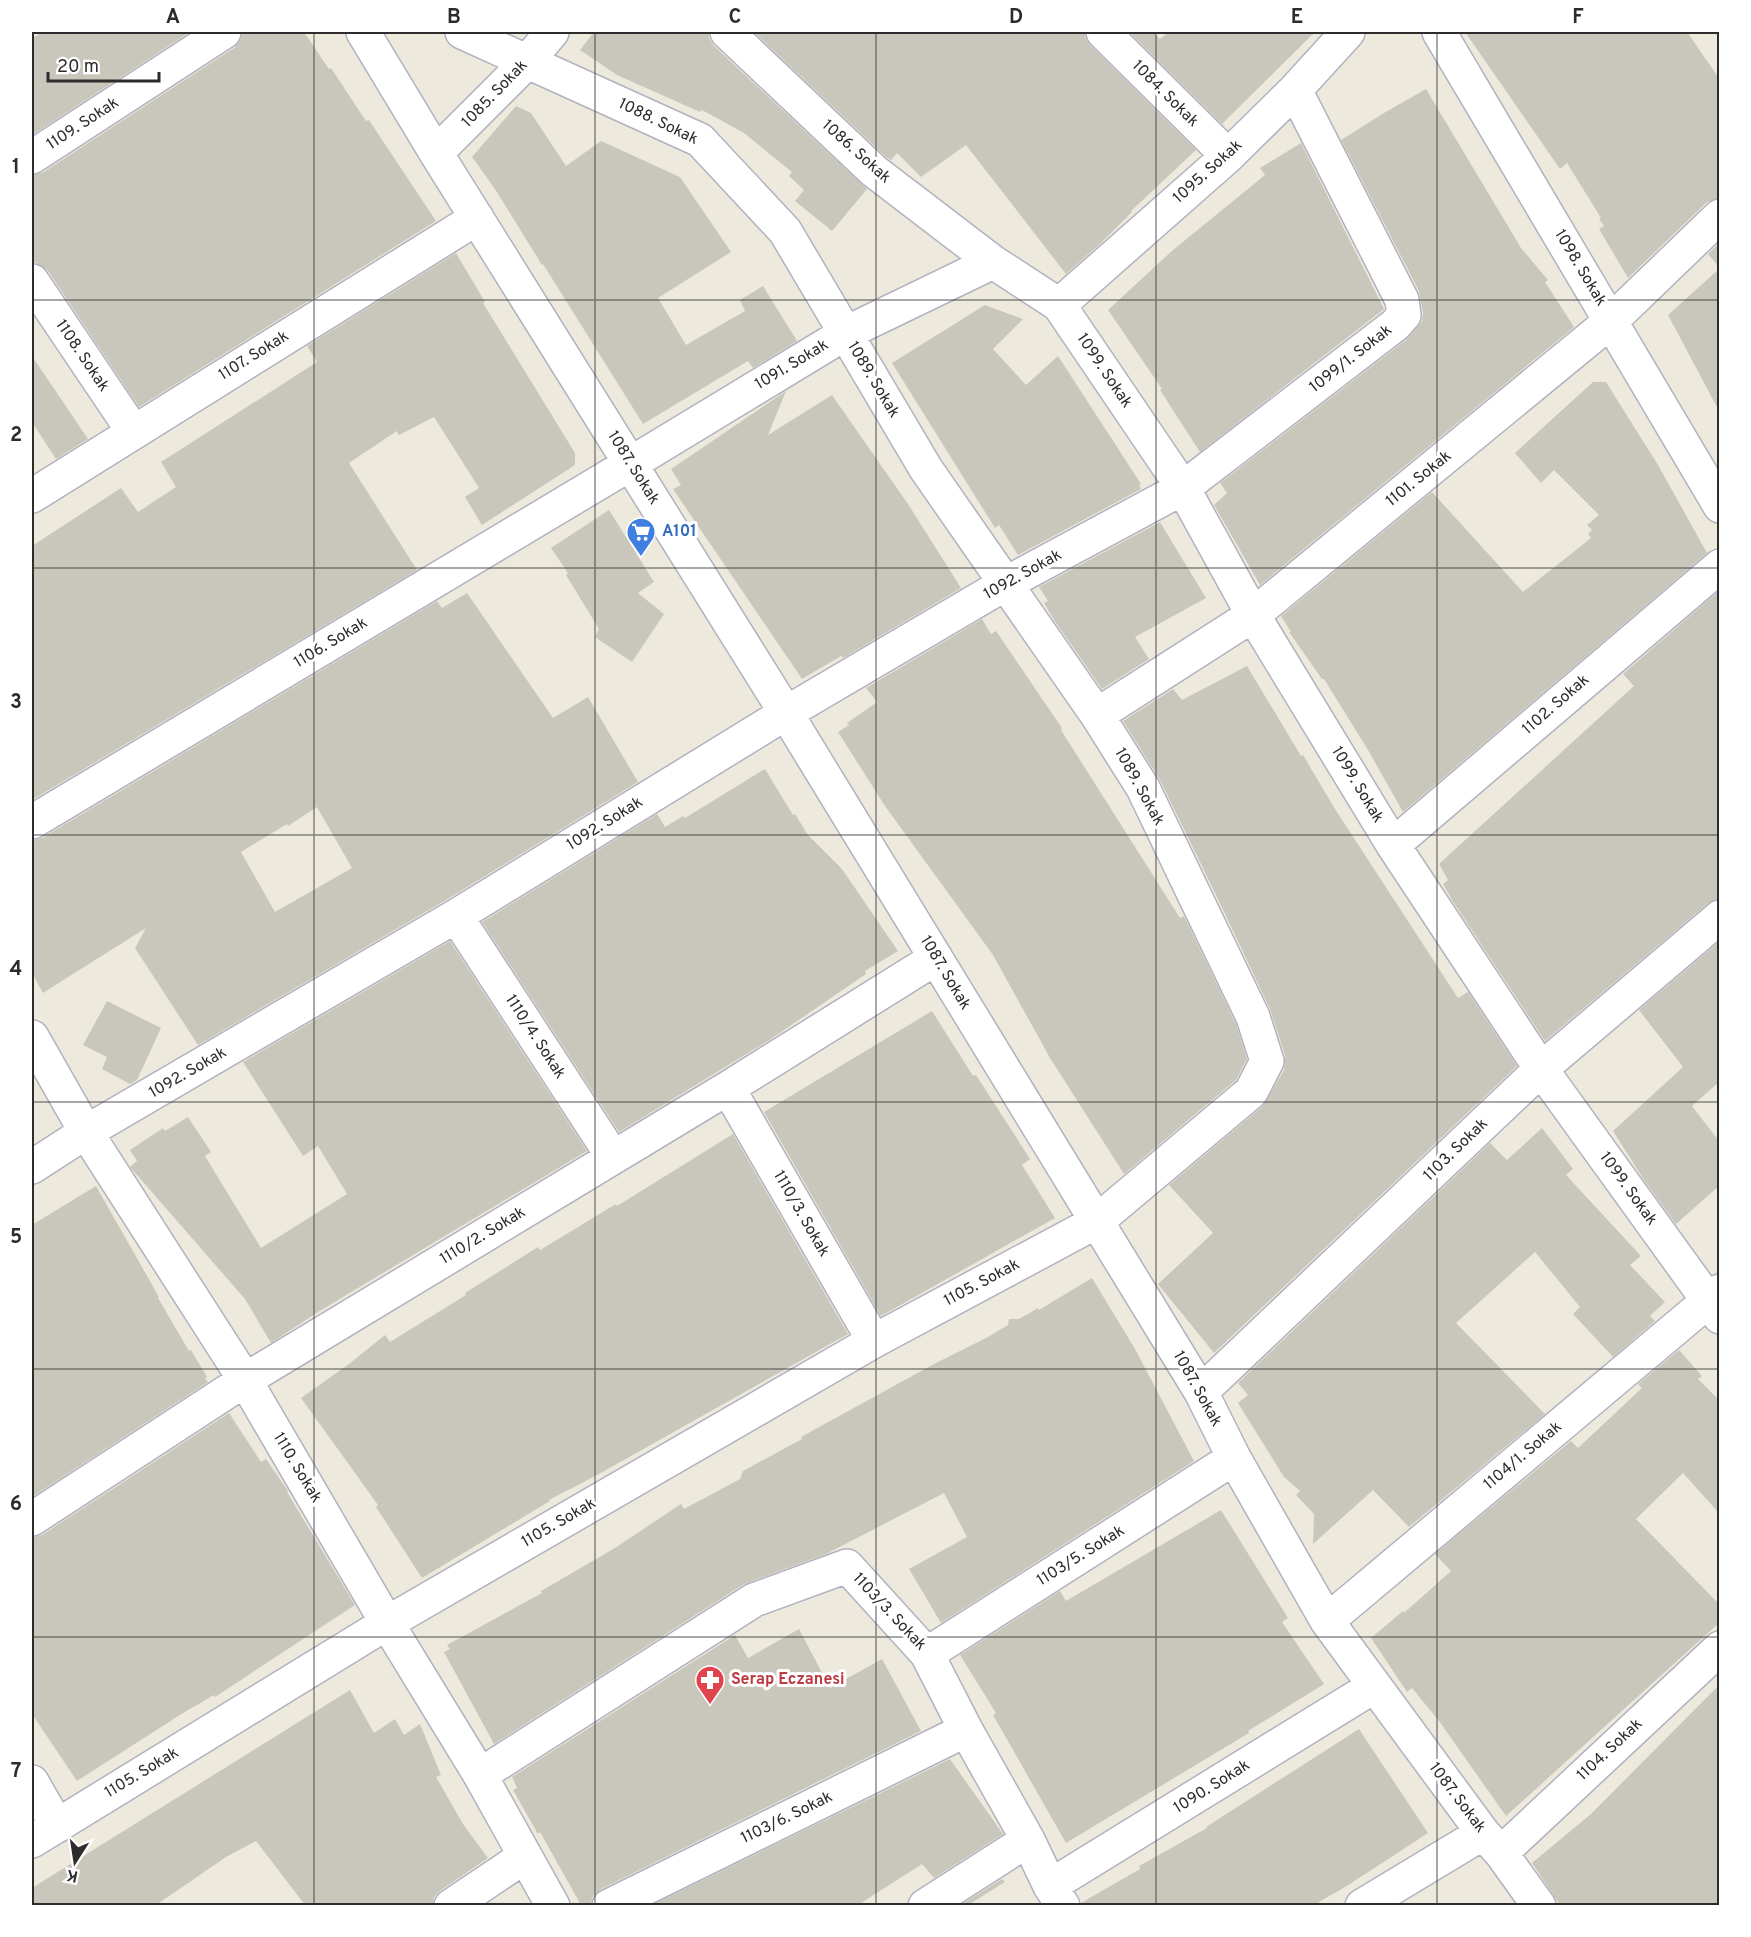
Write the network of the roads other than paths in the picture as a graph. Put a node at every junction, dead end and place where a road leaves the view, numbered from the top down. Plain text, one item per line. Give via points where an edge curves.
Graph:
1 (224, 32) edge
2 (363, 32) edge
3 (462, 32) edge
4 (552, 32) edge
5 (727, 32) edge
6 (1103, 32) edge
7 (1348, 32) edge
8 (1439, 32) edge
9 (527, 62) junction
10 (1295, 90) junction
11 (436, 153) junction
12 (1228, 156) junction
13 (32, 158) edge
14 (1719, 216) edge
15 (477, 218) junction
16 (993, 262) junction
17 (36, 298) edge
18 (1059, 305) junction
19 (1611, 321) junction
20 (846, 333) junction
21 (133, 431) junction
22 (630, 464) junction
23 (1183, 488) junction
24 (32, 496) edge
25 (1719, 506) edge
26 (1719, 566) edge
27 (1005, 584) junction
28 (1253, 615) junction
29 (786, 713) junction
30 (1097, 714) junction
31 (32, 822) edge
32 (1393, 845) junction
33 (456, 916) junction
34 (1719, 917) edge
35 (936, 958) junction
36 (32, 1037) edge
37 (1541, 1069) junction
38 (728, 1088) junction
39 (86, 1132) junction
40 (613, 1157) junction
41 (32, 1167) edge
42 (1096, 1222) junction
43 (1716, 1303) edge
44 (874, 1341) junction
45 (245, 1380) junction
46 (1201, 1392) junction
47 (1234, 1458) junction
48 (32, 1519) edge
49 (1327, 1622) junction
50 (387, 1623) junction
51 (1719, 1648) edge
52 (927, 1653) junction
53 (1374, 1687) junction
54 (966, 1730) junction
55 (480, 1775) junction
56 (32, 1782) edge
57 (44, 1833) edge
58 (1028, 1840) junction
59 (1492, 1843) junction
60 (524, 1857) junction
61 (1056, 1896) edge
62 (451, 1905) edge
63 (553, 1905) edge
64 (609, 1905) edge
65 (925, 1905) edge
66 (1362, 1905) edge
67 (1539, 1905) edge

1 - 13 street, 1109. Sokak
2 - 11 street, 1087. Sokak
3 - 9 street, 1088. Sokak
4 - 9 street, 1085. Sokak
5 - 16 street, 1086. Sokak via 874,171
6 - 12 street, 1084. Sokak
7 - 10 street, 1095. Sokak
8 - 19 street, 1098. Sokak
9 - 11 street, 1085. Sokak
9 - 20 street, 1088. Sokak via 700,140 785,231
10 - 12 street, 1095. Sokak
10 - 23 street, 1099/1. Sokak via 1402,300 1404,315
11 - 15 street, 1087. Sokak
12 - 18 street, 1095. Sokak
14 - 19 street, 1101. Sokak
15 - 21 street, 1107. Sokak
15 - 22 street, 1087. Sokak
16 - 18 street, 1099. Sokak
16 - 20 street, 1091. Sokak
17 - 21 street, 1108. Sokak
18 - 23 street, 1099. Sokak
19 - 25 street, 1098. Sokak
19 - 28 street, 1101. Sokak
20 - 22 street, 1091. Sokak
20 - 27 street, 1089. Sokak via 926,469
21 - 24 street, 1107. Sokak
22 - 29 street, 1087. Sokak
22 - 31 street, 1106. Sokak
23 - 27 street, 1092. Sokak
23 - 28 street, 1099. Sokak
26 - 32 street, 1102. Sokak
27 - 29 street, 1092. Sokak
27 - 30 street, 1089. Sokak
28 - 30 street, 1101. Sokak
28 - 32 street, 1099. Sokak
29 - 33 street, 1092. Sokak
29 - 35 street, 1087. Sokak
30 - 42 street, 1089. Sokak via 1143,788 1253,1017 1267,1061 1251,1092
32 - 37 street, 1099. Sokak
33 - 39 street, 1092. Sokak
33 - 40 street, 1110/4. Sokak
34 - 37 street, 1103. Sokak
35 - 38 street, 1110/2. Sokak
35 - 42 street, 1087. Sokak
36 - 39 street, 1110. Sokak
37 - 43 street, 1099. Sokak
37 - 46 street, 1103. Sokak
38 - 40 street, 1110/2. Sokak
38 - 44 street, 1110/3. Sokak
39 - 41 street, 1092. Sokak
39 - 45 street, 1110. Sokak
40 - 45 street, 1110/2. Sokak
42 - 44 street, 1105. Sokak
42 - 46 street, 1087. Sokak
43 - 49 street, 1104/1. Sokak
44 - 50 street, 1105. Sokak
45 - 48 street, 1110/2. Sokak
45 - 50 street, 1110. Sokak
46 - 47 street, 1087. Sokak
47 - 49 street, 1087. Sokak
47 - 52 street, 1103/5. Sokak
49 - 53 street, 1087. Sokak
50 - 55 street, 1110. Sokak
50 - 57 street, 1105. Sokak
51 - 59 street, 1104. Sokak
52 - 54 street, 1103/3. Sokak
52 - 55 street, 1103/3. Sokak via 847,1566 754,1600
53 - 59 street, 1087. Sokak
53 - 61 street, 1090. Sokak
54 - 58 street, 1103/3. Sokak
54 - 64 street, 1103/6. Sokak
55 - 60 street, 1110. Sokak
56 - 57 street
58 - 61 street, 1103/3. Sokak
58 - 65 street
59 - 66 street, 1104. Sokak
59 - 67 street, 1087. Sokak
60 - 62 street
60 - 63 street, 1110. Sokak

